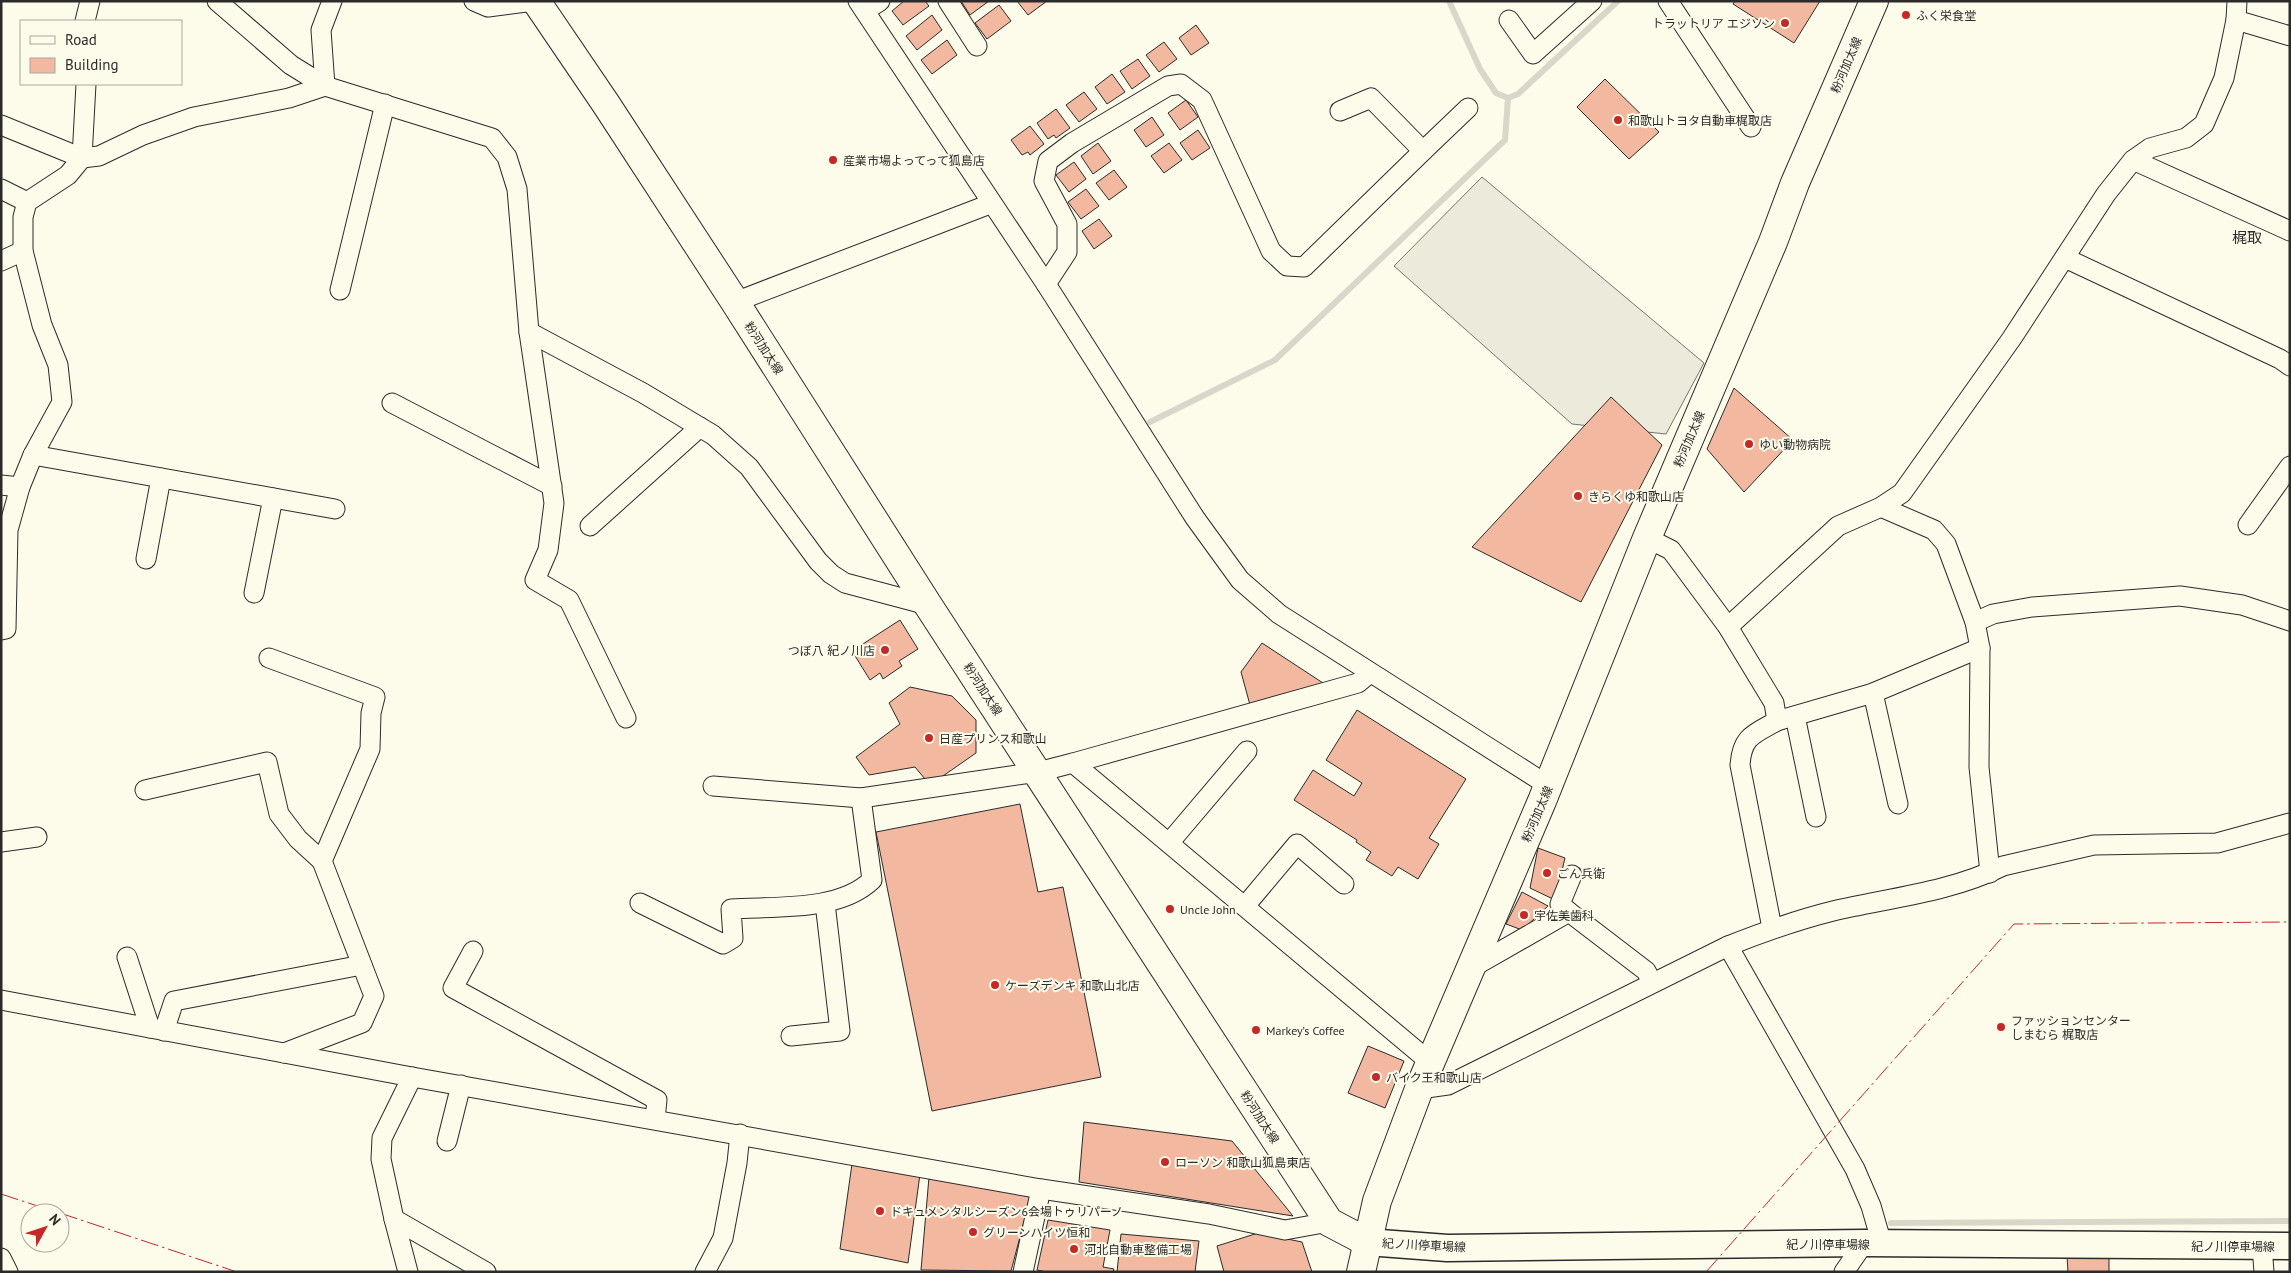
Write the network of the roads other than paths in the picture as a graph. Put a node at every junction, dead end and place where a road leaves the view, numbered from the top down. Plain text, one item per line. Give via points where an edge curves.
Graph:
1 (90, 1) edge
2 (217, 1) edge
3 (332, 1) edge
4 (474, 1) edge
5 (535, 1) edge
6 (948, 1) edge
7 (1592, 1) edge
8 (1668, 1) edge
9 (1874, 1) edge
10 (2237, 1) edge
11 (868, 5) edge
12 (85, 20) edge
13 (1509, 20) dead end
14 (2236, 20) junction
15 (2290, 36) edge
16 (977, 46) dead end
17 (86, 85) edge
18 (326, 86) junction
19 (384, 104) junction
20 (1468, 108) dead end
21 (1340, 111) dead end
22 (1, 125) edge
23 (1751, 127) dead end
24 (1423, 151) junction
25 (82, 158) junction
26 (2133, 160) junction
27 (1, 189) edge
28 (27, 202) junction
29 (990, 204) junction
30 (2290, 232) edge
31 (23, 251) junction
32 (2065, 258) junction
33 (1, 262) edge
34 (1046, 284) junction
35 (340, 290) dead end
36 (735, 302) junction
37 (529, 332) junction
38 (2290, 366) edge
39 (392, 404) dead end
40 (700, 427) junction
41 (33, 455) junction
42 (2290, 466) edge
43 (161, 478) junction
44 (11, 486) edge
45 (552, 486) junction
46 (273, 498) junction
47 (1881, 507) junction
48 (335, 509) dead end
49 (2248, 525) dead end
50 (590, 526) dead end
51 (1647, 538) junction
52 (146, 559) dead end
53 (254, 592) dead end
54 (928, 605) junction
55 (2290, 621) edge
56 (1975, 622) junction
57 (1728, 627) junction
58 (1, 630) edge
59 (1980, 648) junction
60 (269, 658) dead end
61 (1370, 673) junction
62 (1873, 693) junction
63 (1795, 716) junction
64 (626, 718) dead end
65 (1777, 721) junction
66 (1247, 751) dead end
67 (1073, 763) junction
68 (1038, 772) junction
69 (713, 786) dead end
70 (1549, 786) junction
71 (145, 790) dead end
72 (862, 798) junction
73 (1898, 804) dead end
74 (1816, 817) dead end
75 (2290, 823) edge
76 (37, 837) dead end
77 (1, 842) edge
78 (1170, 843) junction
79 (322, 861) junction
80 (1990, 872) junction
81 (1572, 875) dead end
82 (1344, 884) dead end
83 (640, 903) dead end
84 (825, 904) junction
85 (1245, 906) junction
86 (1569, 912) junction
87 (1772, 928) junction
88 (1728, 946) junction
89 (473, 951) dead end
90 (127, 957) dead end
91 (362, 965) junction
92 (1472, 967) junction
93 (1652, 982) junction
94 (1, 1000) edge
95 (157, 1029) junction
96 (791, 1036) dead end
97 (284, 1053) junction
98 (1430, 1062) junction
99 (412, 1078) junction
100 (461, 1086) junction
101 (1419, 1089) junction
102 (655, 1119) junction
103 (740, 1134) junction
104 (447, 1141) dead end
105 (1041, 1189) junction
106 (394, 1220) junction
107 (1329, 1222) junction
108 (1367, 1242) junction
109 (1873, 1243) junction
110 (2262, 1246) junction
111 (2290, 1246) edge
112 (1, 1258) edge
113 (8, 1272) edge
114 (408, 1272) edge
115 (486, 1272) edge
116 (705, 1272) edge
117 (1023, 1272) edge
118 (1362, 1272) edge
119 (1844, 1272) edge
120 (2264, 1272) edge

1 - 12 street
2 - 18 street via 291,65
3 - 18 street via 321,30
4 - 5 street via 488,7
5 - 36 main road, 粉河加太線
6 - 16 street
7 - 13 street via 1532,54
8 - 23 street
9 - 51 main road, 粉河加太線
10 - 14 street
11 - 29 street
14 - 15 street
14 - 26 street via 2224,78 2204,124 2186,138 2150,148
17 - 25 street
18 - 19 street
18 - 25 street via 289,98 194,117 143,134 99,156
19 - 35 street
19 - 37 street via 492,138 507,156 517,189
20 - 24 street
21 - 24 street via 1371,98
22 - 25 street
24 - 34 street via 1304,267 1288,266 1271,251 1202,100 1181,84 1168,86 1072,143 1048,161 1044,181 1067,224 1067,252
25 - 28 street via 68,175
26 - 30 street
26 - 32 street via 2106,194
27 - 28 street
28 - 31 street via 23,216
29 - 34 street
29 - 36 street
31 - 33 street
31 - 41 street via 42,325 58,365 62,402
32 - 38 street
32 - 47 street via 1902,492
34 - 61 street via 1195,518 1240,580 1279,614
36 - 54 main road, 粉河加太線
37 - 40 street
37 - 45 street
39 - 45 street
40 - 50 street
40 - 54 street via 749,467 831,574 845,583
41 - 43 street
41 - 44 street
42 - 49 street
43 - 46 street
43 - 52 street
44 - 58 street via 6,629
45 - 64 street via 554,503 548,550 534,580 569,600
46 - 48 street
46 - 53 street
47 - 56 street via 1934,530 1946,544
47 - 57 street via 1838,526
51 - 57 street via 1671,550
51 - 70 main road, 粉河加太線
54 - 68 main road, 粉河加太線
55 - 56 street via 2242,605 2180,596 2032,607 1993,614
56 - 59 street
57 - 65 street via 1774,703
59 - 62 street
59 - 80 street via 1979,767
60 - 79 street via 376,697 371,713 370,749
61 - 67 street via 1358,683
61 - 70 street
62 - 63 street
62 - 73 street
63 - 65 street
63 - 74 street
65 - 87 street via 1746,739 1740,765
66 - 78 street
67 - 68 street
67 - 78 street
68 - 72 street
68 - 107 main road, 粉河加太線
69 - 72 street
70 - 92 main road, 粉河加太線
71 - 79 street via 267,762 279,814 298,839
72 - 84 street via 872,880 862,890
75 - 80 street via 2217,843 2094,845 2003,866
76 - 77 street
78 - 85 street
79 - 91 street
80 - 87 street via 1943,887
81 - 86 street via 1560,904
82 - 85 street via 1297,844
83 - 84 street via 723,944 732,938 731,909
84 - 96 street via 840,1031
85 - 98 street
86 - 92 street
86 - 93 street via 1646,971
87 - 88 street
88 - 93 street
88 - 109 street via 1855,1169 1871,1206
89 - 102 street via 453,988 657,1100
90 - 95 street
91 - 95 street via 174,1001
91 - 97 street via 374,996 362,1023
92 - 98 main road, 粉河加太線
93 - 101 street via 1448,1085
94 - 95 street
95 - 97 street
97 - 99 street
98 - 101 main road, 粉河加太線
99 - 100 street
99 - 106 street via 382,1138 381,1159
100 - 102 street
100 - 104 street
101 - 108 main road, 粉河加太線 via 1377,1201
102 - 103 street
103 - 105 street
103 - 116 street via 723,1238
105 - 107 street via 1209,1214 1285,1230
105 - 117 street
106 - 114 street
106 - 115 street
107 - 108 main road, 粉河加太線
108 - 109 main road, 紀ノ川停車場線 via 1447,1248
108 - 118 main road
109 - 110 main road, 紀ノ川停車場線
109 - 119 street
110 - 111 main road, 紀ノ川停車場線
110 - 120 street
112 - 113 street

